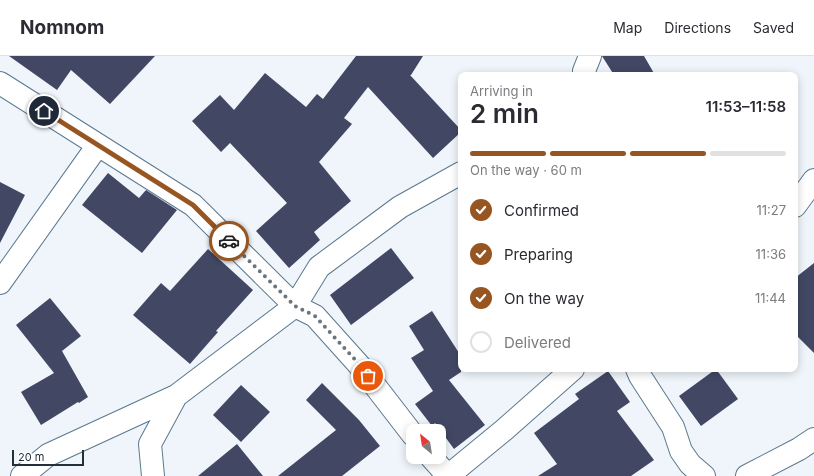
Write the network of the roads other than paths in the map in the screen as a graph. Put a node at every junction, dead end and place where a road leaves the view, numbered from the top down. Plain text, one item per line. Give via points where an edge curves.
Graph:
1 (0, 83) edge
2 (98, 145) junction
3 (458, 175) edge
4 (814, 180) edge
5 (798, 202) edge
6 (0, 283) edge
7 (295, 306) junction
8 (570, 372) edge
9 (638, 372) edge
10 (176, 396) junction
11 (406, 426) edge
12 (814, 439) edge
13 (437, 464) edge
14 (22, 476) edge
15 (153, 476) edge
16 (448, 476) edge
17 (704, 476) edge
18 (747, 476) edge

1 - 2 street
2 - 6 street
2 - 7 street via 193,205
3 - 7 street via 400,207 319,267
4 - 5 street
7 - 10 street
7 - 11 street via 315,316 359,364
8 - 16 street
9 - 17 street via 673,427 690,464
10 - 14 street via 48,455
10 - 15 street via 150,444
12 - 18 street via 799,450
13 - 16 street

